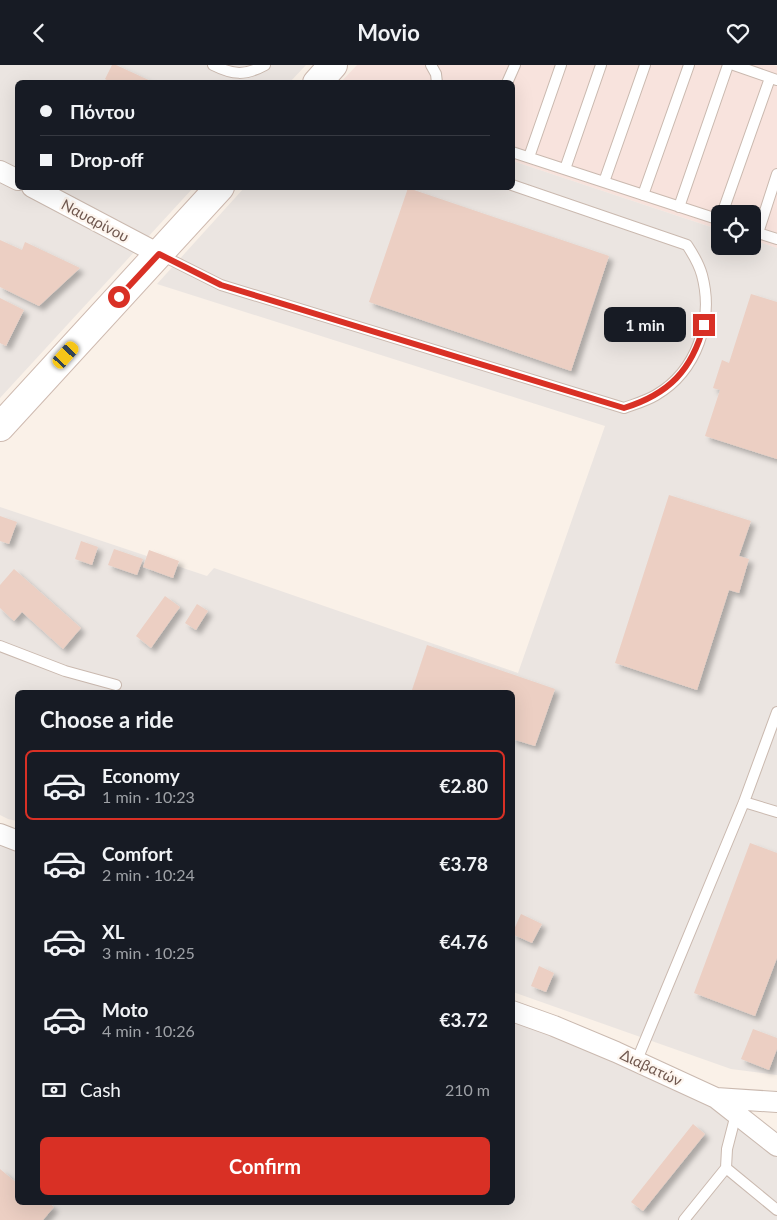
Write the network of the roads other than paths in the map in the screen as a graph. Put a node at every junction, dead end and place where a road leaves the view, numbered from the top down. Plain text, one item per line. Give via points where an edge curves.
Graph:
1 (212, 65) edge
2 (266, 65) edge
3 (333, 65) edge
4 (431, 65) edge
5 (515, 65) edge
6 (561, 65) edge
7 (601, 65) edge
8 (645, 65) edge
9 (689, 65) edge
10 (728, 65) edge
11 (734, 65) edge
12 (774, 79) edge
13 (320, 80) edge
14 (437, 80) edge
15 (508, 80) edge
16 (515, 153) edge
17 (529, 157) junction
18 (565, 169) junction
19 (0, 171) edge
20 (777, 174) edge
21 (15, 178) edge
22 (604, 182) junction
23 (515, 186) edge
24 (38, 190) edge
25 (217, 190) edge
26 (643, 195) junction
27 (725, 205) edge
28 (679, 207) junction
29 (761, 216) edge
30 (711, 217) edge
31 (761, 234) edge
32 (777, 239) edge
33 (159, 254) junction
34 (0, 427) edge
35 (0, 647) edge
36 (116, 685) dead end
37 (777, 712) edge
38 (744, 802) junction
39 (777, 812) edge
40 (0, 834) edge
41 (15, 840) edge
42 (515, 1012) edge
43 (636, 1060) junction
44 (716, 1098) junction
45 (777, 1102) edge
46 (736, 1114) junction
47 (777, 1146) edge
48 (726, 1168) junction
49 (777, 1210) edge
50 (684, 1220) edge

1 - 2 lane via 238,74
3 - 13 street
4 - 14 lane
5 - 15 lane
6 - 17 lane
7 - 18 lane
8 - 22 lane
9 - 26 lane
10 - 28 lane
11 - 12 lane
12 - 27 lane
16 - 17 lane
17 - 18 lane
18 - 22 lane
19 - 21 street
20 - 29 lane
22 - 26 lane
23 - 33 lane via 687,245 702,274 706,308 704,325 700,341 683,371 657,395 624,408 221,285
24 - 33 street, Ναυαρίνου
25 - 33 street
26 - 28 lane
28 - 30 lane
31 - 32 lane
33 - 34 street
35 - 36 lane via 65,671
37 - 38 lane
38 - 39 lane
38 - 43 lane
40 - 41 street
42 - 43 street, Διαβατών
43 - 44 street, Διαβατών
44 - 45 street
44 - 46 street, Διαβατών
46 - 47 street, Διαβατών
46 - 48 lane
48 - 49 lane
48 - 50 lane

